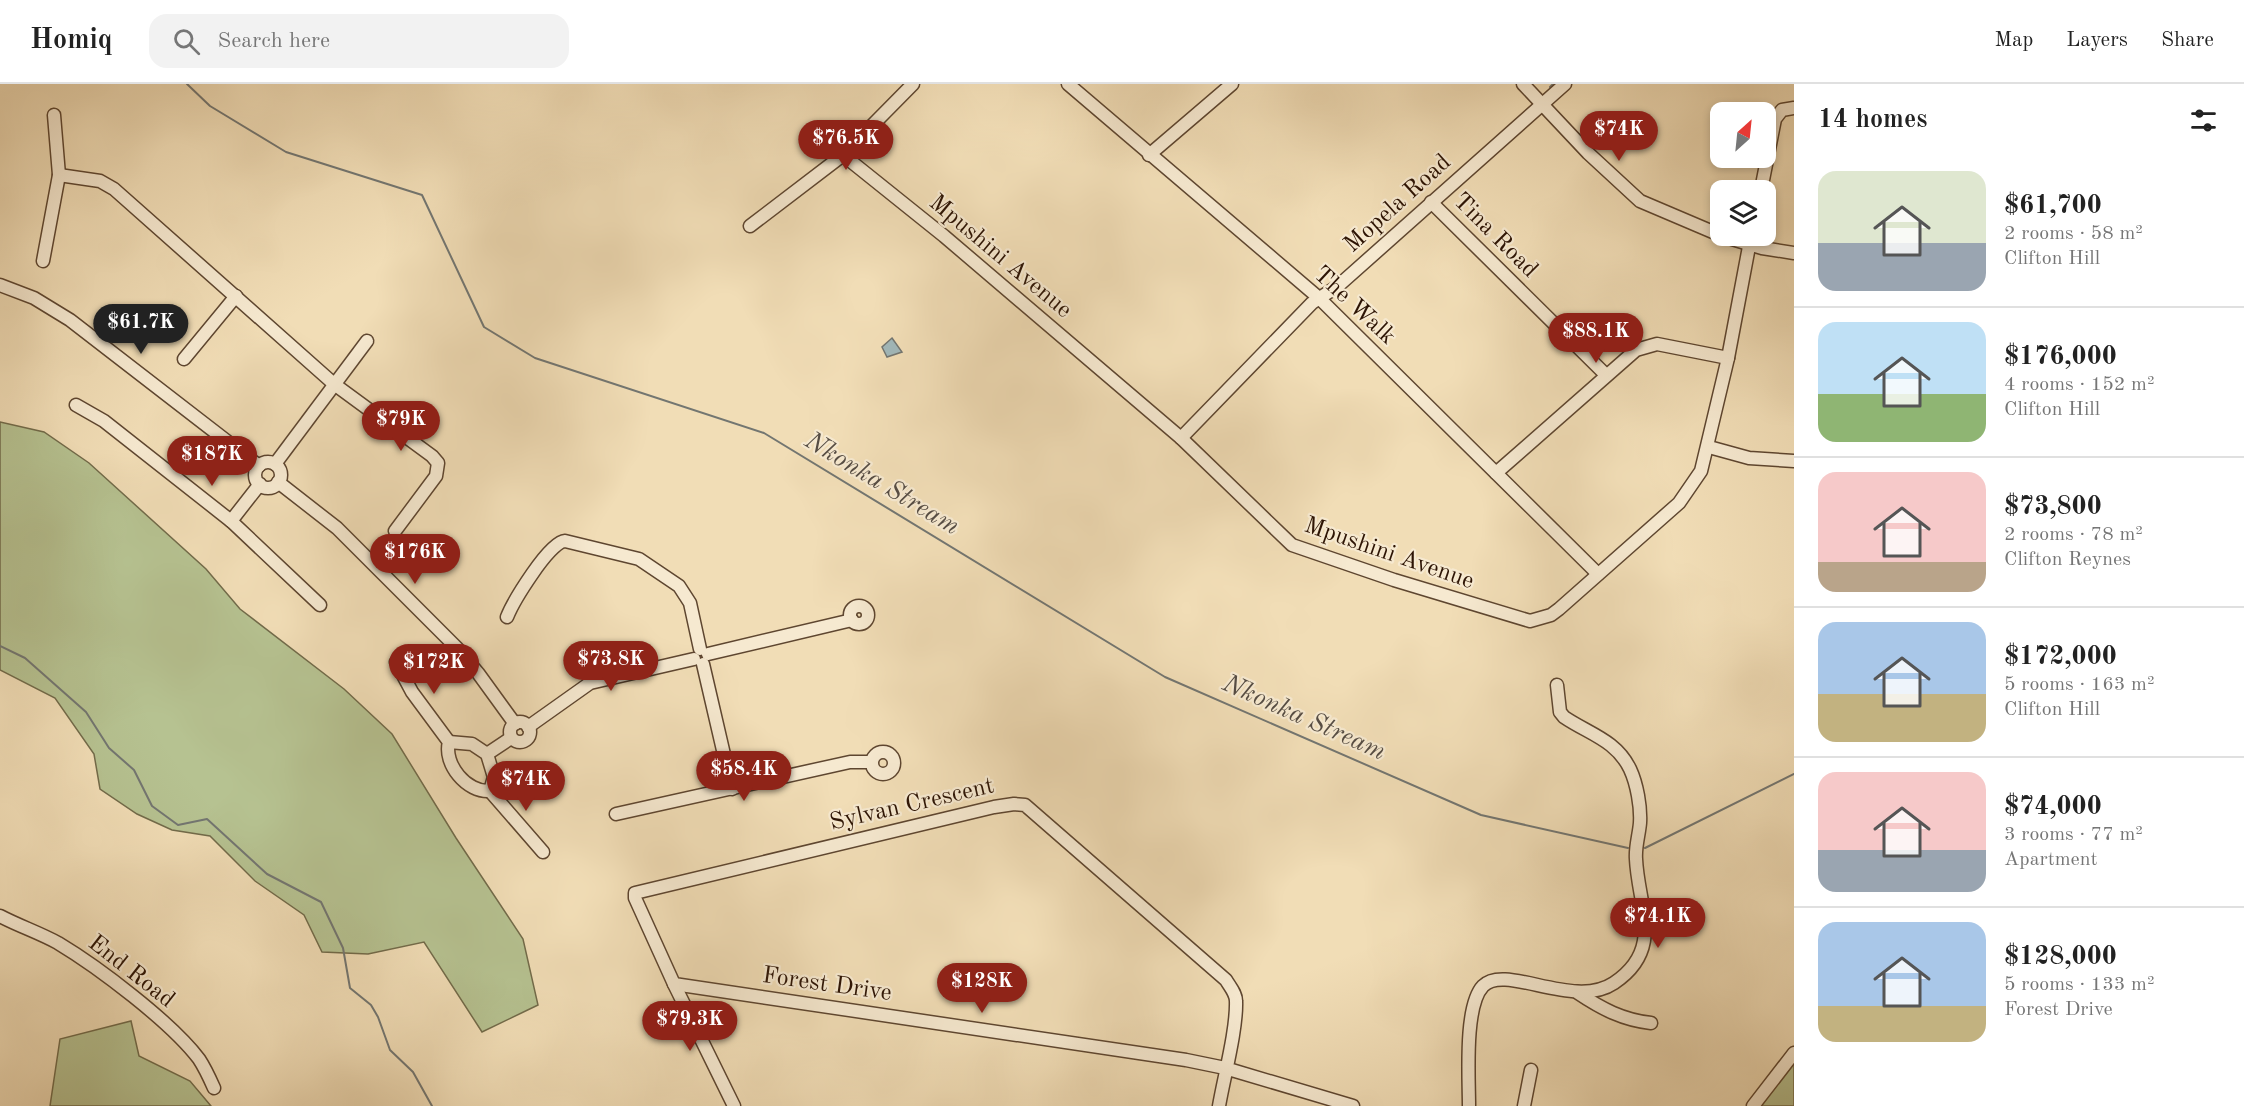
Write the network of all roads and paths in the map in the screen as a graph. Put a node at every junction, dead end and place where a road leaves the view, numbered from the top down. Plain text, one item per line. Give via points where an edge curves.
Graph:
1 (914, 84) edge
2 (1068, 84) edge
3 (1232, 84) edge
4 (1523, 84) edge
5 (1564, 84) edge
6 (1542, 104) junction
7 (1794, 108) edge
8 (54, 115) dead end
9 (843, 155) junction
10 (1149, 155) junction
11 (59, 175) junction
12 (1763, 180) edge
13 (1431, 202) junction
14 (750, 226) dead end
15 (1710, 230) edge
16 (1750, 246) edge
17 (1771, 246) edge
18 (1794, 253) edge
19 (43, 261) dead end
20 (0, 285) edge
21 (236, 296) junction
22 (1319, 298) junction
23 (367, 341) dead end
24 (184, 358) dead end
25 (1728, 358) junction
26 (1606, 375) junction
27 (334, 384) junction
28 (76, 405) dead end
29 (1181, 438) junction
30 (1709, 447) junction
31 (1794, 461) edge
32 (274, 464) junction
33 (259, 466) junction
34 (1496, 473) junction
35 (278, 482) junction
36 (260, 484) junction
37 (231, 521) junction
38 (395, 531) dead end
39 (1598, 573) junction
40 (320, 605) dead end
41 (507, 617) dead end
42 (852, 620) dead end
43 (701, 656) junction
44 (396, 662) dead end
45 (1557, 686) dead end
46 (514, 724) junction
47 (528, 727) junction
48 (511, 738) junction
49 (449, 742) junction
50 (487, 753) junction
51 (871, 762) dead end
52 (732, 789) junction
53 (490, 791) junction
54 (616, 814) dead end
55 (543, 852) dead end
56 (0, 916) edge
57 (674, 984) junction
58 (1576, 993) junction
59 (1652, 1023) dead end
60 (1794, 1053) edge
61 (1225, 1068) junction
62 (1530, 1070) dead end
63 (214, 1088) dead end
64 (734, 1106) edge
65 (1219, 1106) edge
66 (1353, 1106) edge
67 (1469, 1106) edge
68 (1524, 1106) edge
69 (1753, 1106) edge

1 - 9 street
2 - 10 street, The Walk
3 - 10 street
4 - 6 street
5 - 6 street, Mopela Road
6 - 13 street, Mopela Road
6 - 15 street via 1640,201
7 - 12 street via 1782,110 1776,116
8 - 11 street
9 - 14 street
9 - 29 street, Mpushini Avenue
10 - 22 street, The Walk
11 - 19 street
11 - 21 street via 107,184
13 - 22 street, Mopela Road via 1338,286
13 - 26 street, Tina Road
16 - 25 street, Mpushini Avenue
17 - 18 street
20 - 33 street via 34,298 70,320
21 - 24 street
21 - 27 street
22 - 29 street, Mopela Road
22 - 34 street, The Walk
23 - 27 street
25 - 26 street via 1669,345 1647,345
25 - 30 street, Mpushini Avenue
26 - 34 street
27 - 32 street
27 - 38 street via 438,463 436,476
28 - 37 street via 104,421
29 - 39 street, Mpushini Avenue via 1292,545 1394,580 1530,621 1551,615
30 - 31 street via 1749,458
30 - 39 street, Mpushini Avenue via 1701,471 1687,493
32 - 33 street via 266,462
32 - 35 street via 281,474
33 - 36 street via 256,477
34 - 39 street, The Walk
35 - 36 street via 272,487
35 - 46 street via 337,528 456,648
36 - 37 street
37 - 40 street
41 - 43 street via 512,603 555,545 565,541 639,559 679,586 690,603
42 - 43 street
43 - 47 street via 590,683
43 - 52 street
44 - 49 street via 412,692
45 - 58 street via 1564,717 1608,741 1630,770 1640,821 1636,856 1646,916 1643,947 1635,962 1613,984
46 - 47 street
46 - 48 street
47 - 48 street via 526,740 517,742
48 - 50 street
49 - 50 street via 472,744
49 - 53 street via 447,756 464,781
50 - 53 street via 494,777
51 - 52 street via 850,762
52 - 54 street
53 - 55 street
56 - 63 street, End Road via 73,953 147,1009 200,1061
57 - 61 street, Forest Drive
57 - 61 street, Sylvan Crescent via 635,892 994,807 1025,805 1226,980 1236,1001
57 - 64 street
58 - 59 street via 1608,1012
58 - 67 street via 1509,979 1484,984 1473,1004
60 - 69 street
61 - 65 street, Sylvan Crescent
61 - 66 street, Forest Drive
62 - 68 street

